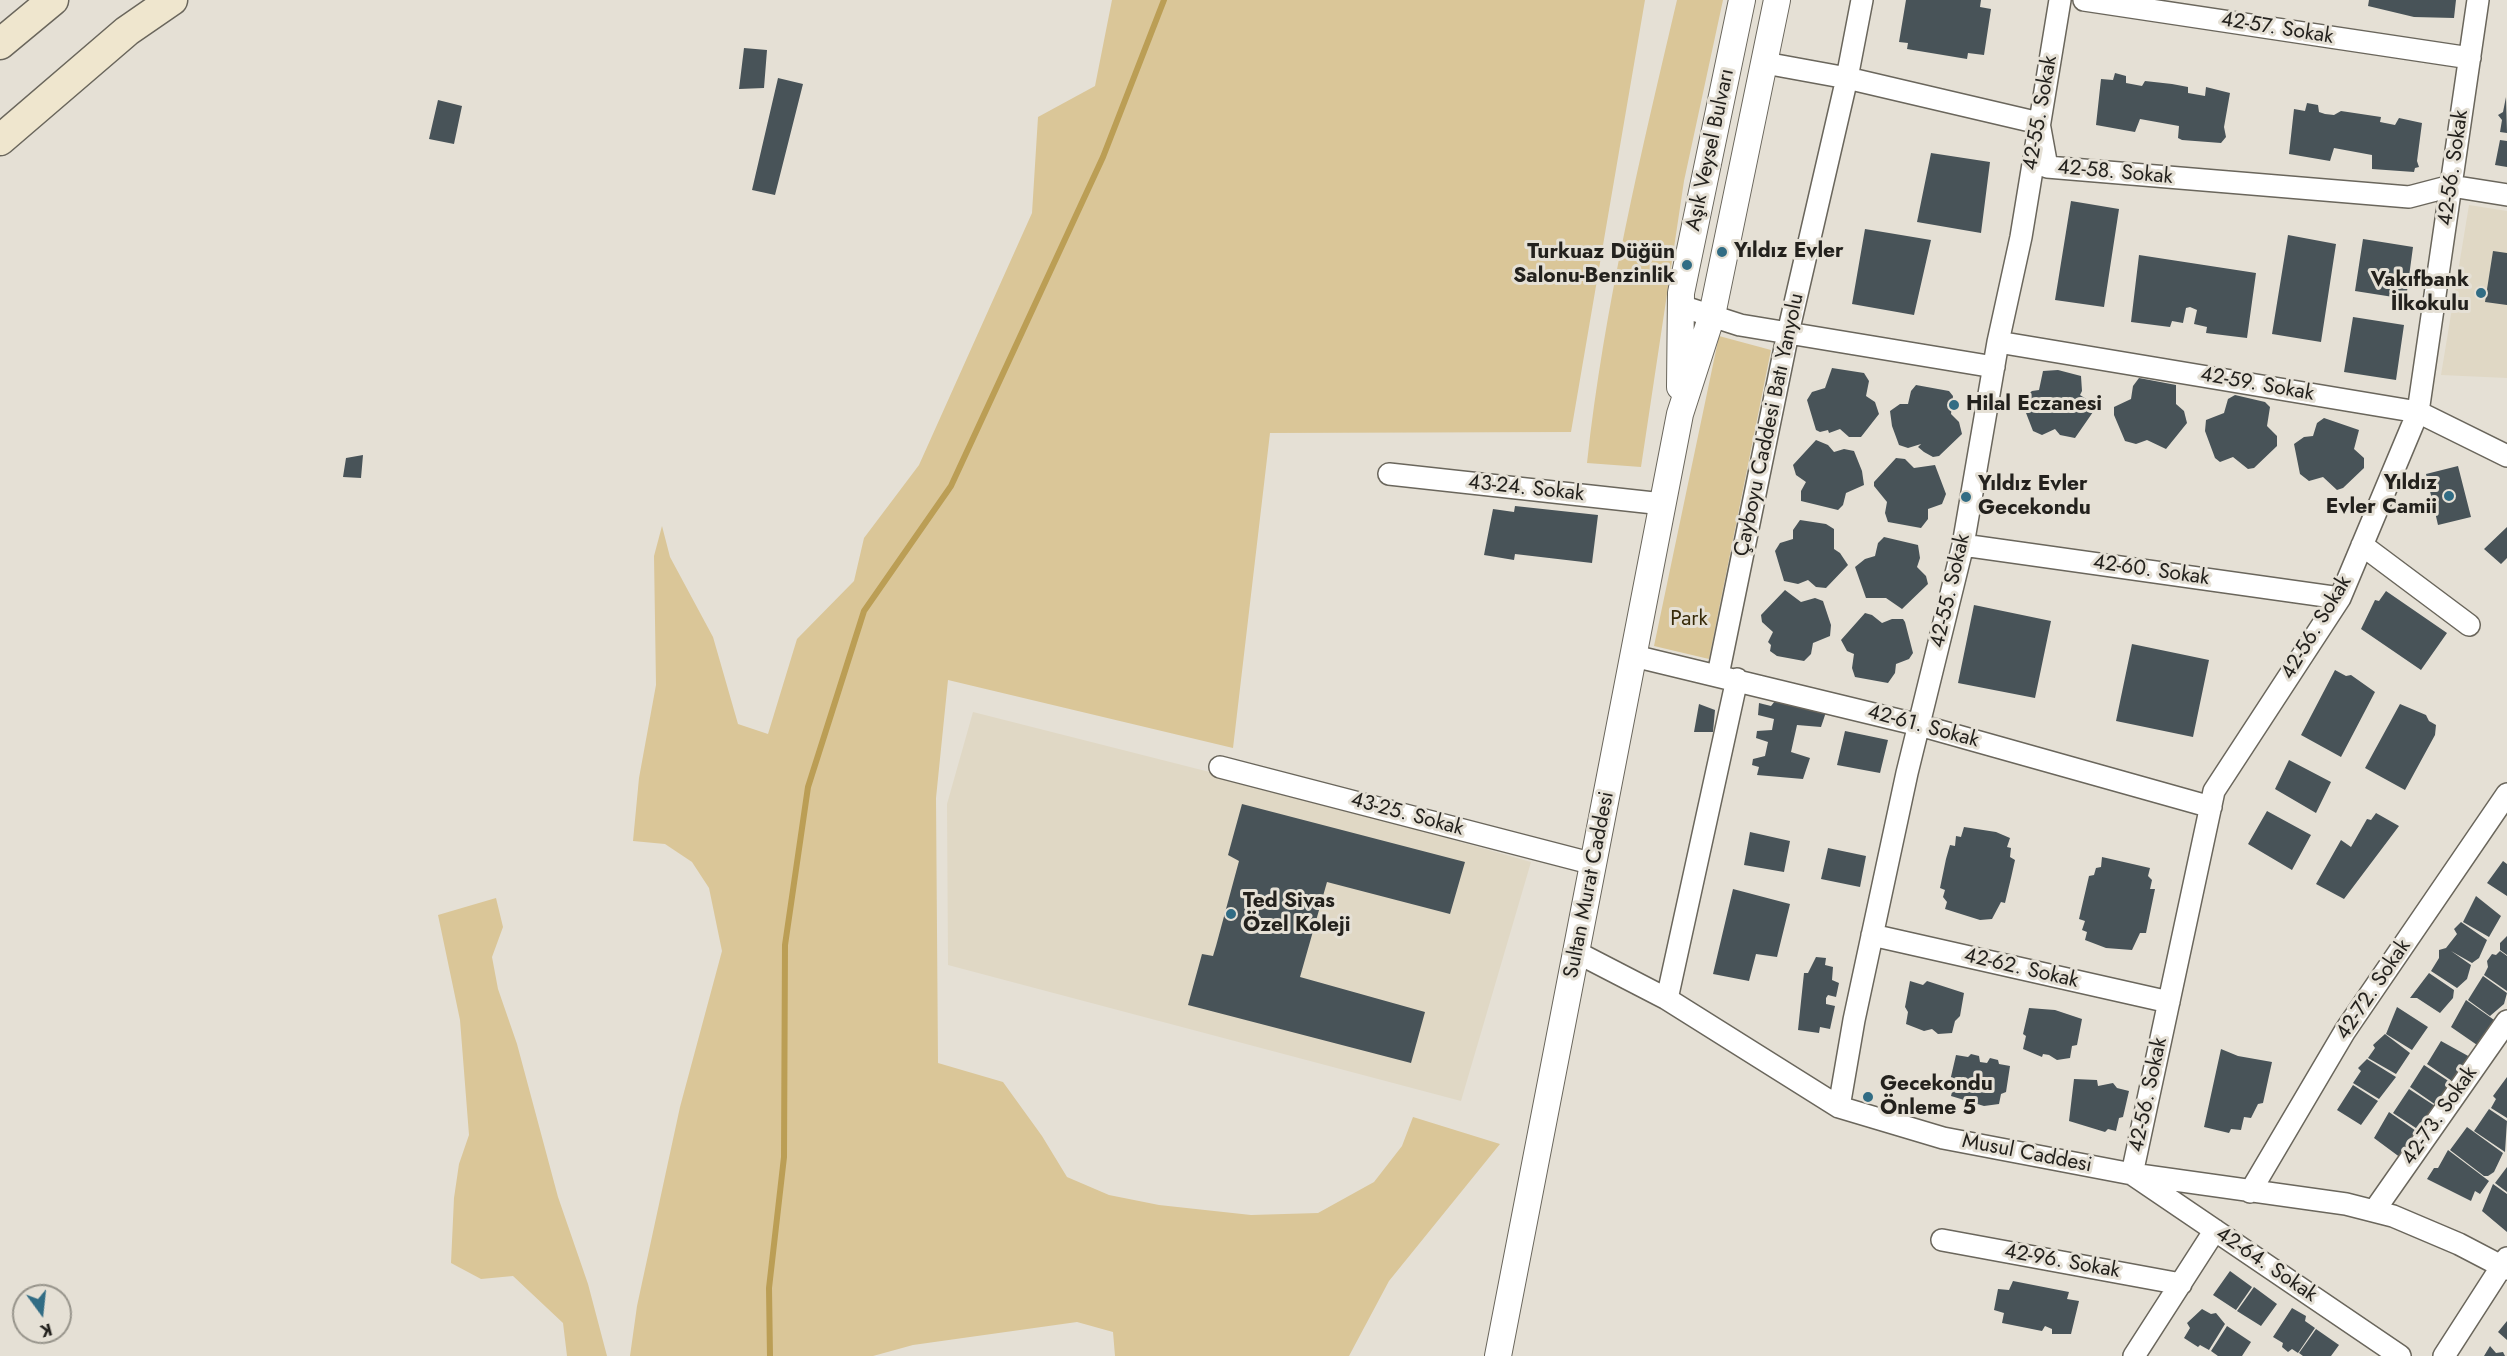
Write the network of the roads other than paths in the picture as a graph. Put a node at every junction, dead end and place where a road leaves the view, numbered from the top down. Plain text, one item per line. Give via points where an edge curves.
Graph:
1 (52, 0) edge
2 (172, 0) edge
3 (1742, 0) edge
4 (1777, 0) edge
5 (1862, 0) edge
6 (2061, 0) edge
7 (2084, 0) edge
8 (2478, 0) edge
9 (0, 44) edge
10 (2470, 58) junction
11 (1765, 63) junction
12 (1847, 78) junction
13 (2039, 123) junction
14 (0, 140) edge
15 (2451, 186) junction
16 (2507, 195) edge
17 (1681, 306) junction
18 (1712, 315) junction
19 (1788, 333) junction
20 (1998, 342) junction
21 (1994, 367) junction
22 (2418, 412) junction
23 (1680, 414) junction
24 (2507, 456) edge
25 (1389, 474) dead end
26 (1663, 504) junction
27 (1963, 545) junction
28 (2362, 545) junction
29 (2340, 598) junction
30 (2469, 626) dead end
31 (1634, 656) junction
32 (1727, 677) junction
33 (1919, 725) junction
34 (1220, 766) dead end
35 (2507, 794) edge
36 (2211, 807) junction
37 (1594, 864) junction
38 (1872, 935) junction
39 (1578, 953) junction
40 (1667, 999) junction
41 (2169, 1002) junction
42 (2507, 1021) edge
43 (1839, 1107) junction
44 (2132, 1174) junction
45 (2250, 1192) junction
46 (2374, 1211) junction
47 (2215, 1230) junction
48 (1942, 1240) dead end
49 (2505, 1264) edge
50 (2181, 1284) junction
51 (2140, 1354) edge
52 (1498, 1356) edge
53 (2400, 1356) edge
54 (2444, 1356) edge

1 - 9 main road
2 - 14 main road via 127,31
3 - 17 street, Aşık Veysel Bulvarı
4 - 11 street, Aşık Veysel Bulvarı
5 - 12 street, Çayboyu Caddesi Batı Yanyolu
6 - 13 street, 42-55. Sokak
7 - 10 street, 42-57. Sokak
8 - 10 street, 42-56. Sokak
10 - 15 street, 42-56. Sokak
11 - 12 street
11 - 18 street, Aşık Veysel Bulvarı
12 - 13 street
12 - 19 street, Çayboyu Caddesi Batı Yanyolu
13 - 15 street, 42-58. Sokak via 2047,167 2409,197
13 - 20 street, 42-55. Sokak via 2021,237
15 - 16 street, 42-58. Sokak
15 - 22 street, 42-56. Sokak
17 - 18 street
17 - 23 street, Aşık Veysel Bulvarı
18 - 19 street via 1740,325
18 - 23 street, Aşık Veysel Bulvarı
19 - 21 street
19 - 32 street, Çayboyu Caddesi Batı Yanyolu
20 - 21 street, 42-55. Sokak
20 - 22 street, 42-59. Sokak
21 - 27 street, 42-55. Sokak
22 - 24 street, 42-59. Sokak
22 - 28 street, 42-56. Sokak
23 - 26 street, Sultan Murat Caddesi
25 - 26 street, 43-24. Sokak
26 - 31 street, Sultan Murat Caddesi
27 - 29 street, 42-60. Sokak
27 - 33 street, 42-55. Sokak
28 - 29 street, 42-56. Sokak
28 - 30 street
29 - 36 street, 42-56. Sokak via 2214,791
31 - 32 street, 42-61. Sokak
31 - 37 street, Sultan Murat Caddesi
32 - 33 street, 42-61. Sokak
32 - 40 street, Çayboyu Caddesi Batı Yanyolu
33 - 36 street, 42-61. Sokak
33 - 38 street, 42-55. Sokak
34 - 37 street, 43-25. Sokak
35 - 45 street, 42-72. Sokak via 2345,1031
36 - 41 street, 42-56. Sokak
37 - 39 street, Sultan Murat Caddesi
38 - 41 street, 42-62. Sokak
38 - 43 street, 42-55. Sokak
39 - 40 street, Musul Caddesi
39 - 52 street, Sultan Murat Caddesi
40 - 43 street, Musul Caddesi
41 - 44 street, 42-56. Sokak
42 - 46 street, 42-73. Sokak
43 - 44 street, Musul Caddesi via 1942,1138
44 - 45 street, Musul Caddesi
44 - 47 street, 42-64. Sokak
45 - 46 street, Musul Caddesi
46 - 49 street, Musul Caddesi
47 - 50 street
47 - 53 street, 42-64. Sokak
48 - 50 street, 42-96. Sokak
49 - 54 street
50 - 51 street

